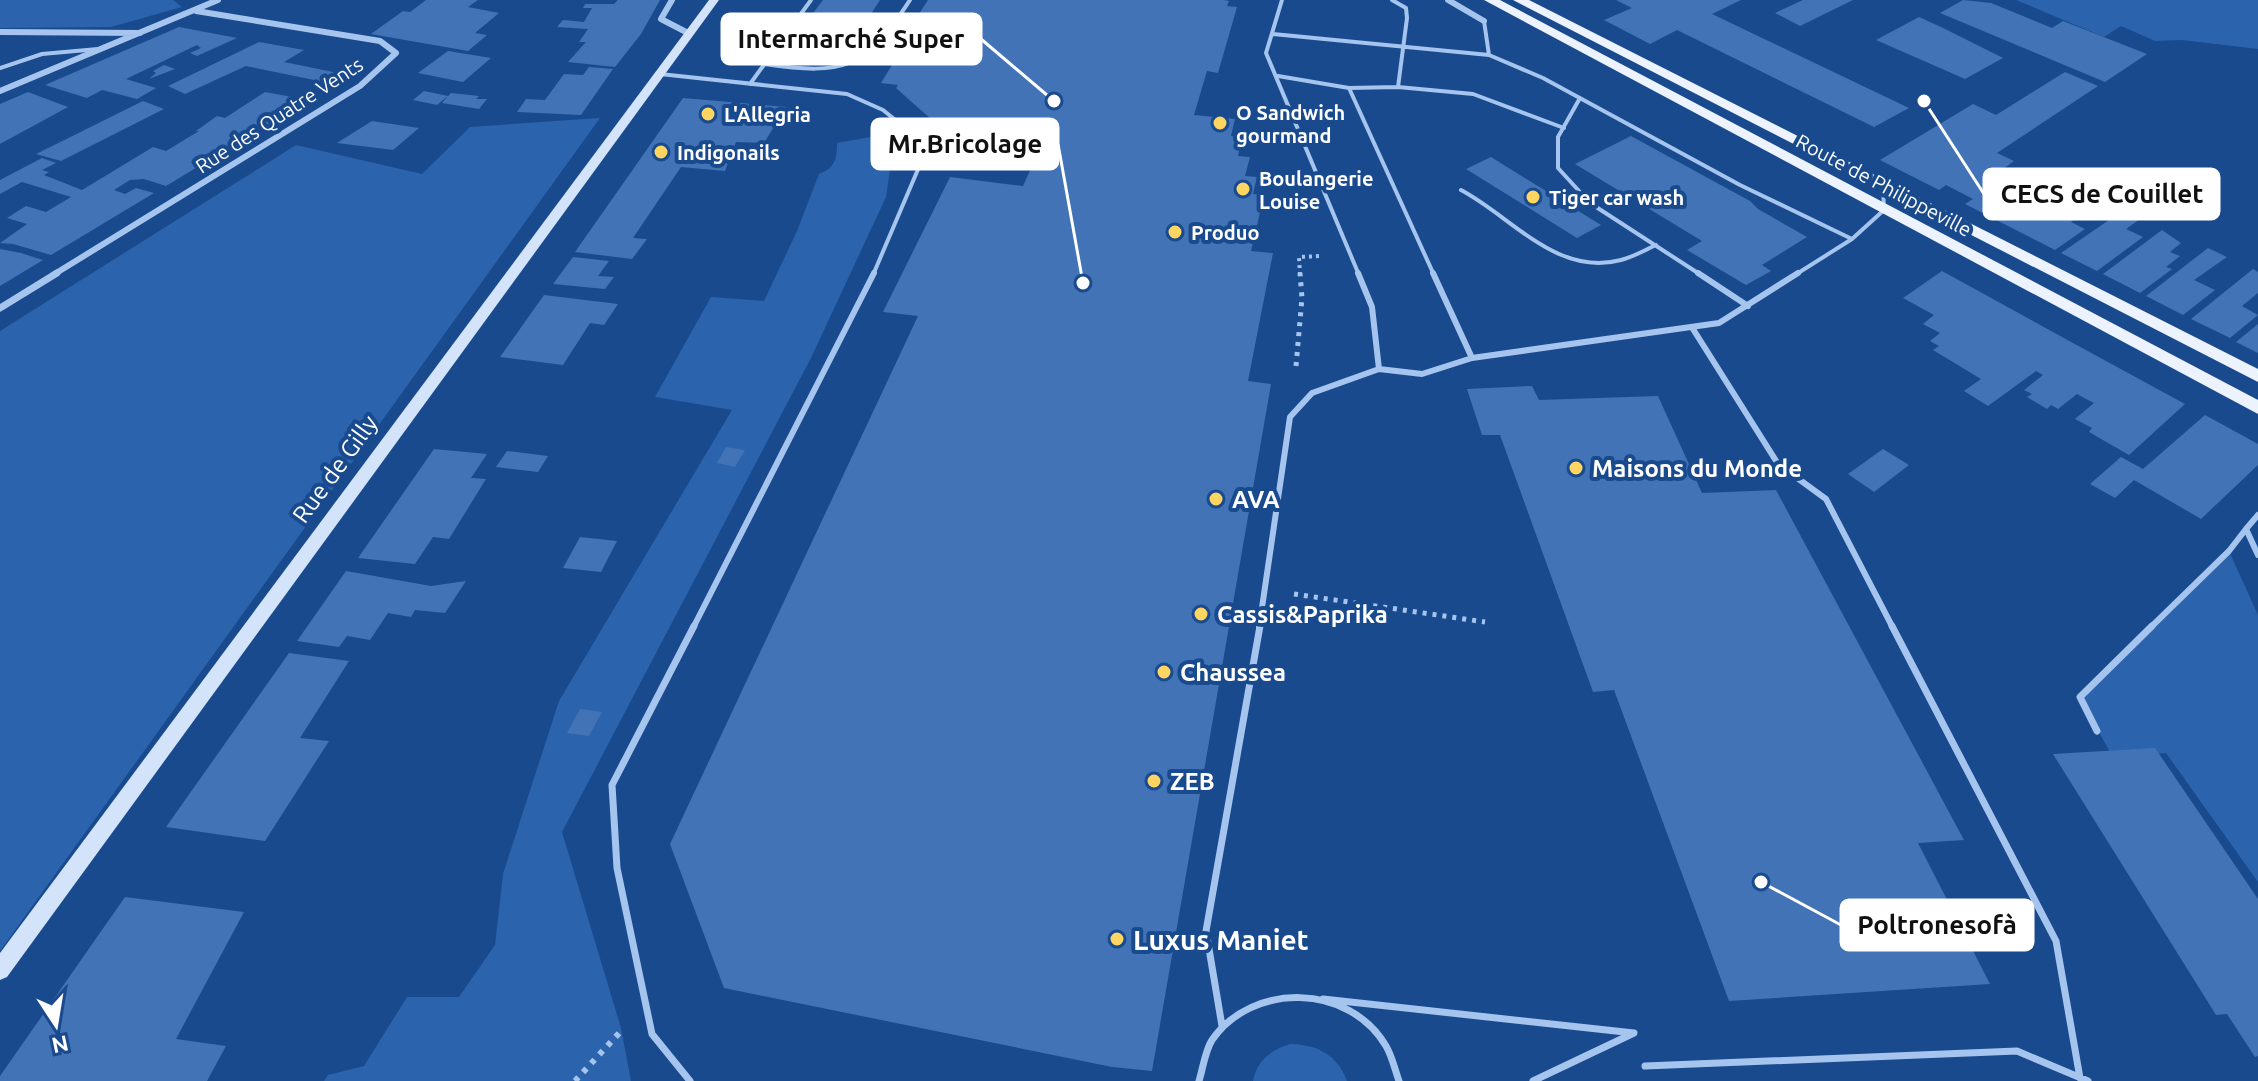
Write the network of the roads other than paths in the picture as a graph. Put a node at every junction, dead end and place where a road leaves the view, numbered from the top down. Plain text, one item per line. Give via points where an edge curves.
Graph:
1 (218, 0) edge
2 (672, 0) edge
3 (714, 0) edge
4 (811, 0) edge
5 (910, 0) edge
6 (1282, 0) edge
7 (1392, 0) edge
8 (1448, 0) edge
9 (1490, 0) edge
10 (1519, 0) edge
11 (196, 11) junction
12 (1484, 21) joint
13 (0, 32) edge
14 (145, 33) junction
15 (688, 33) junction
16 (1273, 34) junction
17 (1407, 48) junction
18 (105, 49) junction
19 (1489, 55) junction
20 (764, 64) junction
21 (0, 68) edge
22 (658, 73) junction
23 (1278, 76) junction
24 (750, 84) junction
25 (1398, 87) junction
26 (1349, 88) junction
27 (0, 91) edge
28 (1580, 98) junction
29 (1564, 128) junction
30 (1883, 186) junction
31 (1461, 190) dead end
32 (1884, 210) junction
33 (1852, 239) junction
34 (1656, 245) junction
35 (1748, 306) junction
36 (0, 308) edge
37 (1693, 329) junction
38 (1472, 358) junction
39 (1379, 369) junction
40 (2258, 376) edge
41 (2258, 408) edge
42 (2258, 515) edge
43 (2246, 529) junction
44 (2258, 555) edge
45 (2097, 731) dead end
46 (0, 970) edge
47 (1323, 999) junction
48 (1222, 1026) junction
49 (1645, 1066) dead end
50 (2084, 1079) edge
51 (690, 1081) edge
52 (1199, 1081) edge
53 (1399, 1081) edge
54 (1533, 1081) edge

1 - 11 street
2 - 15 street via 661,19
3 - 15 main road, Rue de Gilly
4 - 20 lane
5 - 20 lane via 879,45 865,56 820,69
6 - 16 lane
7 - 17 lane via 1406,8
8 - 12 street
9 - 32 main road, Route de Philippeville
10 - 30 main road, Route de Philippeville
11 - 14 street
11 - 36 street, Rue des Quatre Vents via 380,41 396,53 360,86
12 - 19 lane
13 - 14 street
14 - 18 street
15 - 22 main road, Rue de Gilly
16 - 17 lane
16 - 23 lane via 1266,53
17 - 19 lane
17 - 25 lane
18 - 21 lane via 42,54
18 - 27 street
19 - 28 lane
20 - 24 lane
22 - 24 lane
22 - 46 main road, Rue de Gilly
23 - 26 lane
23 - 39 lane via 1372,307
24 - 51 lane via 847,94 883,110 913,136 922,160 869,284 612,785 617,868 652,1034
25 - 26 lane
25 - 29 lane via 1473,94
26 - 38 lane
28 - 29 lane
28 - 33 lane
29 - 34 lane via 1558,137 1558,168 1590,203
30 - 32 lane
30 - 40 main road, Route de Philippeville
31 - 34 lane via 1489,205 1538,245 1588,264 1622,260
32 - 33 lane
32 - 41 main road, Route de Philippeville
33 - 35 lane
34 - 35 lane
35 - 37 lane via 1719,323
37 - 38 lane
37 - 50 lane via 1778,464 1826,499 2056,941
38 - 39 lane via 1422,374
39 - 48 lane via 1312,393 1290,417 1266,590 1206,931
42 - 43 lane
43 - 44 lane
43 - 45 lane via 2080,697
47 - 48 lane via 1268,996
47 - 53 lane via 1355,1014 1381,1039
47 - 54 lane via 1634,1033
48 - 52 lane via 1207,1049
49 - 50 lane via 2017,1051

